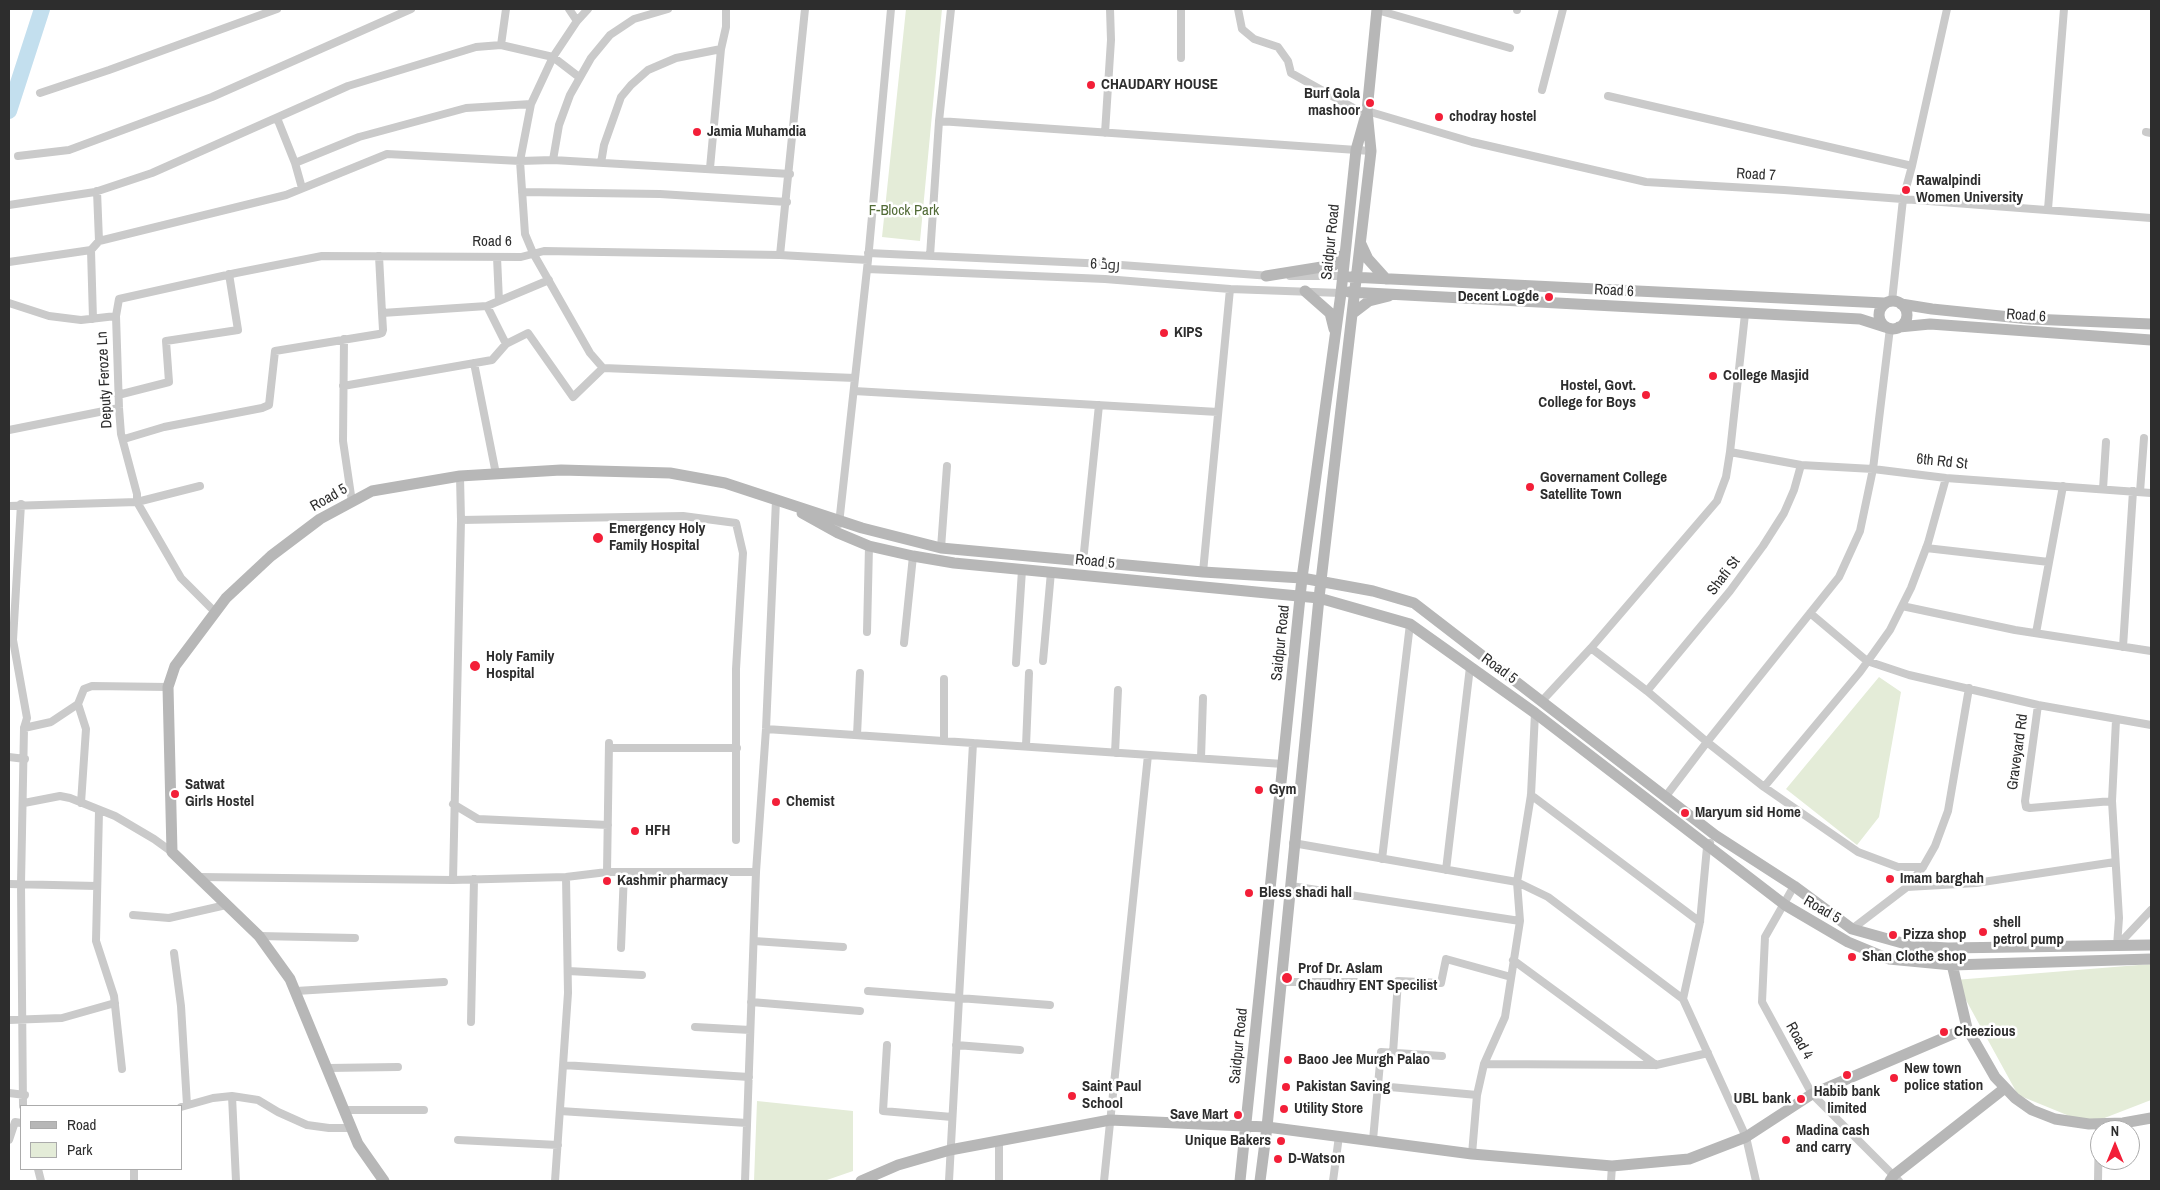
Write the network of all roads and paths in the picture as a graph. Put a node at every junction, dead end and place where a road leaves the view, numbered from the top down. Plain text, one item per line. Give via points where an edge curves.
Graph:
1 (277, 9) edge
2 (411, 9) edge
3 (506, 9) edge
4 (569, 9) edge
5 (588, 9) edge
6 (668, 9) edge
7 (726, 9) edge
8 (805, 9) edge
9 (891, 9) edge
10 (951, 9) edge
11 (1110, 9) edge
12 (1181, 9) edge
13 (1238, 9) edge
14 (1377, 9) edge
15 (1563, 9) edge
16 (1947, 9) edge
17 (2064, 9) edge
18 (577, 21) junction
19 (501, 45) junction
20 (1510, 48) dead end
21 (721, 49) junction
22 (553, 57) junction
23 (1181, 58) dead end
24 (579, 77) junction
25 (1542, 90) dead end
26 (40, 93) dead end
27 (1608, 96) dead end
28 (531, 104) junction
29 (1366, 113) junction
30 (277, 118) junction
31 (939, 121) junction
32 (1105, 133) junction
33 (1356, 150) junction
34 (1371, 151) junction
35 (18, 156) dead end
36 (553, 160) junction
37 (520, 161) junction
38 (295, 162) junction
39 (601, 163) junction
40 (1912, 166) junction
41 (710, 168) junction
42 (790, 174) junction
43 (302, 188) junction
44 (97, 191) junction
45 (522, 192) junction
46 (1904, 199) junction
47 (787, 202) junction
48 (9, 205) edge
49 (2048, 209) junction
50 (2151, 218) edge
51 (99, 241) junction
52 (1361, 242) junction
53 (91, 250) junction
54 (534, 253) junction
55 (1344, 254) junction
56 (780, 255) junction
57 (379, 256) junction
58 (868, 256) junction
59 (930, 256) junction
60 (497, 257) junction
61 (960, 257) junction
62 (9, 262) edge
63 (1107, 264) junction
64 (867, 269) junction
65 (957, 272) junction
66 (229, 274) junction
67 (1266, 276) junction
68 (1341, 276) junction
69 (1356, 278) junction
70 (1104, 279) junction
71 (1386, 279) junction
72 (549, 280) junction
73 (1230, 289) junction
74 (1305, 291) junction
75 (1354, 291) junction
76 (1341, 293) junction
77 (1398, 293) junction
78 (119, 299) joint
79 (499, 301) junction
80 (9, 303) edge
81 (1893, 303) junction
82 (487, 306) junction
83 (382, 313) junction
84 (1352, 314) junction
85 (1745, 314) junction
86 (116, 316) junction
87 (93, 319) junction
88 (2151, 324) edge
89 (1891, 327) junction
90 (1335, 333) junction
91 (344, 339) junction
92 (2151, 340) edge
93 (506, 344) junction
94 (474, 363) junction
95 (603, 368) junction
96 (855, 378) junction
97 (343, 386) junction
98 (854, 391) junction
99 (118, 395) junction
100 (1099, 405) junction
101 (118, 408) junction
102 (1218, 412) junction
103 (9, 430) edge
104 (2144, 438) dead end
105 (124, 439) junction
106 (2106, 442) dead end
107 (1730, 452) junction
108 (1801, 465) junction
109 (947, 466) dead end
110 (1874, 469) junction
111 (496, 474) junction
112 (460, 476) junction
113 (1946, 478) junction
114 (200, 486) dead end
115 (2063, 486) junction
116 (2103, 489) junction
117 (2137, 492) junction
118 (2151, 493) edge
119 (776, 500) junction
120 (137, 502) junction
121 (352, 502) junction
122 (21, 504) junction
123 (9, 506) edge
124 (461, 520) junction
125 (839, 520) junction
126 (838, 533) junction
127 (869, 546) junction
128 (942, 548) junction
129 (1926, 548) junction
130 (913, 556) junction
131 (1083, 562) junction
132 (2049, 562) junction
133 (1022, 570) junction
134 (1051, 572) junction
135 (1203, 572) junction
136 (1302, 578) junction
137 (1321, 580) junction
138 (1301, 598) junction
139 (1319, 598) junction
140 (1902, 606) junction
141 (215, 612) junction
142 (1810, 613) junction
143 (1410, 624) junction
144 (866, 632) dead end
145 (2036, 633) junction
146 (904, 643) dead end
147 (2123, 647) junction
148 (1591, 648) junction
149 (2151, 651) edge
150 (1043, 661) dead end
151 (1867, 661) junction
152 (1016, 663) dead end
153 (1470, 667) junction
154 (860, 673) dead end
155 (1029, 673) dead end
156 (944, 679) dead end
157 (168, 687) junction
158 (1969, 688) junction
159 (1118, 690) dead end
160 (1647, 691) junction
161 (1203, 698) dead end
162 (1541, 702) junction
163 (78, 704) junction
164 (2038, 705) junction
165 (1535, 714) junction
166 (2116, 720) junction
167 (2151, 725) edge
168 (24, 728) junction
169 (766, 729) junction
170 (857, 735) junction
171 (944, 740) junction
172 (1706, 742) junction
173 (973, 743) junction
174 (1026, 746) junction
175 (737, 748) junction
176 (1115, 753) junction
177 (1148, 755) junction
178 (9, 757) edge
179 (1201, 758) junction
180 (25, 759) junction
181 (1283, 764) junction
182 (1764, 787) junction
183 (1531, 795) junction
184 (1666, 796) junction
185 (2112, 801) junction
186 (24, 803) junction
187 (81, 803) junction
188 (453, 804) junction
189 (99, 811) junction
190 (608, 825) junction
191 (1715, 835) junction
192 (736, 840) dead end
193 (1294, 843) junction
194 (1707, 847) junction
195 (172, 852) junction
196 (1382, 859) junction
197 (2115, 862) junction
198 (1923, 867) junction
199 (1446, 870) junction
200 (607, 872) junction
201 (624, 872) junction
202 (756, 872) junction
203 (199, 877) junction
204 (566, 877) junction
205 (474, 879) junction
206 (453, 880) junction
207 (1517, 882) junction
208 (9, 884) edge
209 (21, 884) junction
210 (97, 886) junction
211 (1291, 886) junction
212 (1794, 886) junction
213 (1907, 887) junction
214 (226, 905) junction
215 (1785, 905) junction
216 (2151, 910) edge
217 (133, 915) dead end
218 (1520, 922) junction
219 (1700, 922) junction
220 (1852, 929) junction
221 (259, 936) junction
222 (355, 938) dead end
223 (754, 941) junction
224 (2151, 945) edge
225 (2118, 946) junction
226 (843, 947) dead end
227 (621, 948) dead end
228 (1948, 948) junction
229 (174, 952) dead end
230 (2151, 959) edge
231 (1513, 960) junction
232 (1952, 966) junction
233 (568, 971) junction
234 (642, 975) dead end
235 (1511, 977) junction
236 (444, 982) dead end
237 (1282, 982) junction
238 (1372, 982) dead end
239 (868, 991) dead end
240 (296, 992) junction
241 (959, 999) junction
242 (1683, 999) junction
243 (751, 1002) junction
244 (115, 1003) junction
245 (1050, 1005) dead end
246 (860, 1011) dead end
247 (9, 1020) edge
248 (23, 1020) junction
249 (471, 1022) dead end
250 (695, 1027) dead end
251 (1967, 1028) junction
252 (750, 1030) junction
253 (887, 1045) dead end
254 (956, 1045) junction
255 (1020, 1050) dead end
256 (1393, 1053) junction
257 (1708, 1053) junction
258 (1442, 1056) dead end
259 (563, 1064) junction
260 (1484, 1064) junction
261 (1656, 1066) junction
262 (398, 1067) dead end
263 (328, 1068) junction
264 (122, 1069) dead end
265 (748, 1077) junction
266 (1379, 1086) junction
267 (2005, 1088) junction
268 (9, 1094) edge
269 (1812, 1094) junction
270 (25, 1095) junction
271 (1477, 1095) junction
272 (232, 1096) junction
273 (24, 1105) edge
274 (184, 1106) edge
275 (344, 1110) junction
276 (424, 1110) dead end
277 (560, 1111) junction
278 (952, 1117) junction
279 (2151, 1117) edge
280 (1110, 1120) junction
281 (2137, 1120) edge
282 (20, 1123) edge
283 (747, 1123) junction
284 (2090, 1124) edge
285 (1246, 1125) junction
286 (1267, 1127) junction
287 (351, 1128) junction
288 (1339, 1136) junction
289 (1746, 1136) junction
290 (9, 1140) edge
291 (458, 1140) dead end
292 (1373, 1140) junction
293 (1000, 1141) junction
294 (558, 1145) junction
295 (950, 1150) junction
296 (1472, 1154) junction
297 (1612, 1166) junction
298 (1894, 1179) edge
299 (236, 1181) edge
300 (382, 1181) edge
301 (555, 1181) edge
302 (745, 1181) edge
303 (861, 1181) edge
304 (949, 1181) edge
305 (999, 1181) edge
306 (1104, 1181) edge
307 (1240, 1181) edge
308 (1260, 1181) edge
309 (1333, 1181) edge
310 (1611, 1181) edge
311 (1756, 1181) edge

1 - 26 street
2 - 35 street via 212,97 69,150
3 - 19 street
4 - 18 street
5 - 18 street
6 - 24 street via 634,20 610,35
7 - 21 street
8 - 42 street
9 - 58 street
10 - 31 street
11 - 32 street
12 - 23 street
13 - 29 street, Road 7 via 1242,29 1254,39 1278,47 1288,60 1291,73
14 - 20 street
14 - 29 main road, Saidpur Road
15 - 25 street
16 - 40 street
17 - 49 street
18 - 22 street
19 - 22 street
19 - 30 street via 476,47 348,86
21 - 39 street via 676,58 648,70 631,85 621,97
21 - 41 street
22 - 24 street
22 - 28 street
24 - 36 street via 559,125
27 - 40 street
28 - 37 street
28 - 38 street via 466,108 359,137
29 - 33 main road, Saidpur Road
29 - 34 main road, Saidpur Road
29 - 46 street, Road 7 via 1472,142 1646,182
30 - 38 street
30 - 44 street via 152,173
31 - 32 street
31 - 59 street
32 - 33 street
33 - 34 street
33 - 55 main road, Saidpur Road
34 - 52 main road, Saidpur Road
36 - 37 street
36 - 39 street
37 - 43 street via 386,154
37 - 45 street
38 - 43 street
39 - 41 street
40 - 46 street
41 - 42 street
42 - 47 street
43 - 51 street
44 - 48 street
44 - 51 street
45 - 47 street via 660,194
45 - 54 street via 526,234
46 - 49 street, Road 7
46 - 81 street
47 - 56 street
49 - 50 street, Road 7
51 - 53 street
52 - 69 main road, Saidpur Road
52 - 71 main road via 1368,259
53 - 62 street
53 - 87 street
54 - 56 street, Road 6
54 - 60 street, Road 6 via 521,257
54 - 72 street
55 - 67 main road via 1334,265
55 - 68 main road, Saidpur Road
56 - 58 street, Road 6
57 - 60 street, Road 6
57 - 66 street, Road 6 via 322,256
57 - 83 street
58 - 59 street, روڈ 6
58 - 64 street
59 - 61 street, روڈ 6
60 - 79 street
61 - 63 street, روڈ 6
61 - 65 street
63 - 67 street, روڈ 6
63 - 70 street
64 - 65 street, روڈ 6
64 - 96 street
65 - 70 street, روڈ 6
66 - 78 street, Road 6
66 - 99 street via 238,330 166,341 168,382
67 - 68 street, روڈ 6
68 - 69 main road, Road 6
68 - 76 main road, Saidpur Road
69 - 71 main road, Road 6
69 - 75 main road, Saidpur Road
70 - 73 street, روڈ 6
71 - 81 main road, Road 6
72 - 79 street
72 - 95 street via 590,353
73 - 74 street, روڈ 6
73 - 102 street
74 - 76 street, روڈ 6
74 - 90 main road via 1330,314
75 - 76 main road, Road 6
75 - 77 main road, Road 6
75 - 84 main road, Saidpur Road
76 - 90 main road, Saidpur Road
77 - 84 main road via 1369,301
77 - 85 main road, Road 6
78 - 86 street, Deputy Feroze Ln
79 - 82 street
80 - 87 street via 49,316
81 - 88 main road, Road 6 via 2030,319
81 - 89 main road via 1878,313 1879,319
81 - 89 main road via 1905,309 1906,316 1905,321
82 - 83 street
82 - 93 street
83 - 91 street via 382,333
84 - 137 main road, Saidpur Road
85 - 89 main road, Road 6 via 1860,319
85 - 107 street
86 - 87 street
86 - 99 street, Deputy Feroze Ln
89 - 92 main road, Road 6 via 1930,324
89 - 110 street
90 - 136 main road, Saidpur Road
91 - 97 street
91 - 105 street via 275,351 269,405 164,427
93 - 94 street via 492,360
93 - 95 street via 528,333 573,397
94 - 97 street
94 - 111 street
95 - 96 street
96 - 98 street
97 - 121 street via 343,441
98 - 100 street
98 - 125 street
99 - 101 street, Deputy Feroze Ln
100 - 102 street
100 - 131 street
101 - 103 street
101 - 105 street, Deputy Feroze Ln
102 - 135 street
104 - 117 street
105 - 120 street, Deputy Feroze Ln
106 - 116 street
107 - 108 street, 6th Rd St
107 - 148 street via 1726,477 1717,501
108 - 110 street, 6th Rd St
108 - 160 street, Shafi St via 1784,513 1763,546
109 - 128 street
110 - 113 street, 6th Rd St
110 - 142 street via 1860,530 1839,577
111 - 112 main road, Road 5
111 - 119 main road, Road 5 via 561,470 670,473 725,483
112 - 121 main road, Road 5 via 372,491
112 - 124 street
113 - 115 street, 6th Rd St
113 - 129 street
114 - 120 street
115 - 116 street, 6th Rd St
115 - 132 street
116 - 117 street, 6th Rd St
117 - 118 street, 6th Rd St
117 - 147 street
119 - 125 main road, Road 5
119 - 126 main road, Road 5
119 - 169 street
120 - 122 street
120 - 141 street, Deputy Feroze Ln via 182,578
121 - 141 main road, Road 5 via 320,519 271,556
122 - 123 street
122 - 168 street via 13,640 27,718
124 - 175 street via 683,516 736,524 743,553 736,669
124 - 188 street
125 - 126 street
125 - 128 main road, Road 5
126 - 127 main road, Road 5
127 - 130 main road, Road 5
127 - 144 street
128 - 131 main road, Road 5
129 - 132 street
129 - 140 street
130 - 133 main road, Road 5
130 - 146 street
131 - 135 main road, Road 5
132 - 145 street
133 - 134 main road, Road 5
133 - 152 street
134 - 138 main road, Road 5
134 - 150 street
135 - 136 main road, Road 5
136 - 137 main road, Road 5
136 - 138 main road, Saidpur Road
137 - 139 main road, Saidpur Road
137 - 162 main road, Road 5 via 1414,603
138 - 139 main road, Road 5
138 - 181 main road, Saidpur Road
139 - 143 main road, Road 5
139 - 193 main road, Saidpur Road
140 - 145 street
140 - 151 street via 1890,630
141 - 157 main road, Road 5 via 175,666
142 - 151 street
142 - 172 street
143 - 153 main road, Road 5
143 - 196 street
145 - 147 street
147 - 149 street
148 - 160 street
148 - 162 street
151 - 158 street via 1909,675
151 - 182 street
153 - 165 main road, Road 5
153 - 199 street
154 - 170 street
155 - 174 street
156 - 171 street
157 - 163 street via 92,686 84,689
157 - 195 main road, Road 5
158 - 164 street
158 - 198 street via 1948,811
159 - 176 street
160 - 172 street
161 - 179 street
162 - 184 main road, Road 5
163 - 168 street via 51,722
163 - 187 street via 86,729
164 - 166 street
164 - 185 street, Graveyard Rd via 2026,807
165 - 183 street
165 - 194 main road, Road 5
166 - 167 street
166 - 185 street
168 - 180 street
169 - 170 street
169 - 202 street
170 - 171 street
171 - 173 street
172 - 182 street
172 - 184 street
173 - 174 street
173 - 241 street
174 - 176 street
175 - 190 street via 609,746
175 - 192 street
176 - 177 street
177 - 179 street
177 - 280 street
178 - 180 street
179 - 181 street
180 - 186 street
181 - 285 main road, Saidpur Road
182 - 198 street via 1858,852 1898,867
183 - 207 street
183 - 219 street
184 - 191 main road, Road 5
185 - 197 street
186 - 187 street via 60,796
186 - 209 street
187 - 189 street
188 - 190 street via 478,819
188 - 206 street
189 - 195 street via 115,816
189 - 210 street
190 - 200 street
191 - 194 street
191 - 212 main road, Road 5
193 - 196 street
193 - 211 main road, Saidpur Road
194 - 215 main road, Road 5
194 - 219 street
195 - 203 main road
196 - 199 street
197 - 213 street via 1976,882
197 - 225 street
198 - 213 street
199 - 207 street
200 - 201 street
200 - 204 street
201 - 202 street
201 - 227 street
202 - 223 street
203 - 206 street
203 - 214 main road
204 - 205 street
204 - 233 street
205 - 206 street
205 - 249 street
207 - 218 street
207 - 242 street via 1548,897
208 - 209 street
209 - 210 street
209 - 248 street
210 - 244 street via 96,941
211 - 218 street
211 - 237 main road, Saidpur Road
212 - 215 street, Road 4
212 - 220 main road, Road 5
213 - 220 street
214 - 217 street via 169,918
214 - 221 main road
215 - 232 main road, Road 5 via 1848,942 1889,959
215 - 269 street, Road 4 via 1765,937 1762,1002
216 - 225 street
218 - 231 street
219 - 242 street
220 - 228 main road, Road 5 via 1913,946
221 - 222 street
221 - 240 main road
223 - 226 street
223 - 243 street
224 - 225 main road, Road 5
225 - 228 main road, Road 5
228 - 232 main road
229 - 274 street via 182,1006
230 - 232 main road, Road 5
231 - 235 street
231 - 261 street
232 - 251 main road
233 - 234 street
233 - 259 street
235 - 256 street via 1446,959 1441,983 1398,981
235 - 260 street via 1505,1017
236 - 240 street
237 - 238 street
237 - 286 main road, Saidpur Road
239 - 241 street
240 - 263 main road
241 - 245 street
241 - 254 street
242 - 257 street
243 - 246 street
243 - 252 street
244 - 248 street via 62,1018
244 - 264 street
247 - 248 street
248 - 270 street
250 - 252 street
251 - 267 main road via 1995,1077
251 - 269 main road
252 - 265 street
253 - 278 street via 883,1111
254 - 255 street
254 - 278 street
256 - 258 street
256 - 266 street via 1381,1052
257 - 261 street
257 - 289 street
259 - 265 street
259 - 277 street
260 - 261 street
260 - 271 street
262 - 263 street
263 - 275 main road
265 - 283 street
266 - 271 street
266 - 292 street
267 - 284 main road via 2032,1110 2055,1119
267 - 298 main road
268 - 270 street
269 - 289 main road
269 - 298 street, Road 4
270 - 273 street
271 - 296 street
272 - 274 street
272 - 287 street via 258,1100 307,1125
272 - 299 street
275 - 276 street
275 - 287 main road
277 - 283 street
277 - 294 street
278 - 295 street
279 - 281 main road
280 - 285 main road
280 - 293 main road
280 - 306 street
282 - 290 street via 15,1122
283 - 302 street
285 - 286 main road
285 - 307 main road, Saidpur Road
286 - 288 main road
286 - 308 main road, Saidpur Road
287 - 300 main road
288 - 292 main road
288 - 309 street
289 - 297 main road via 1690,1159
289 - 311 street
291 - 294 street
292 - 296 main road
293 - 295 main road
293 - 305 street
294 - 301 street
295 - 303 main road via 898,1165
295 - 304 street
296 - 297 main road
297 - 310 street

